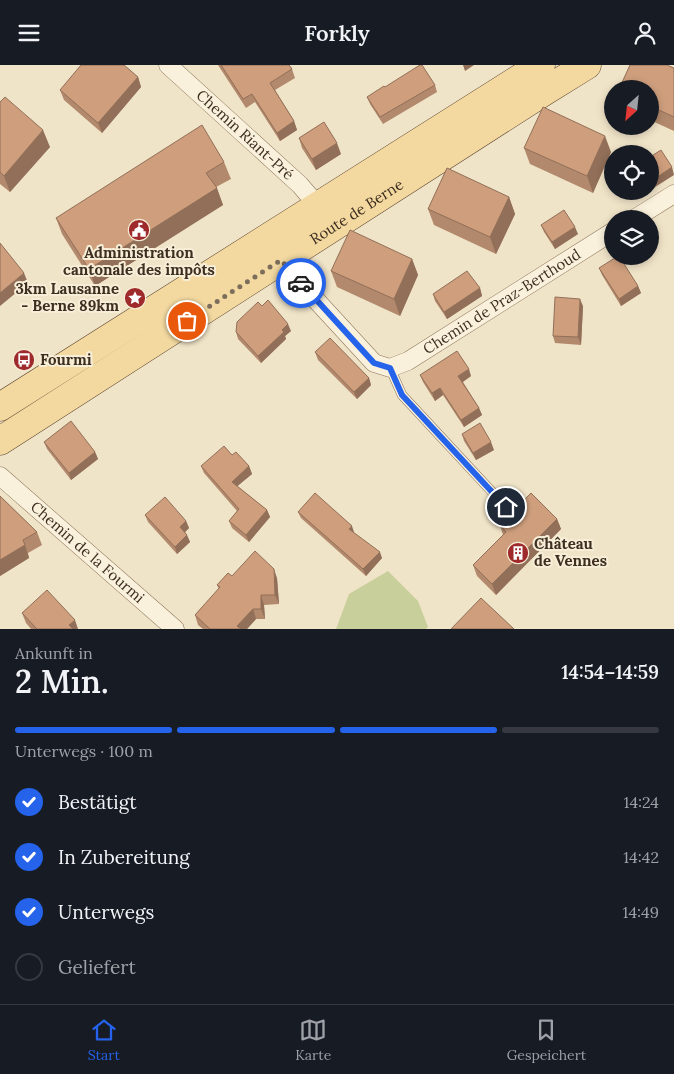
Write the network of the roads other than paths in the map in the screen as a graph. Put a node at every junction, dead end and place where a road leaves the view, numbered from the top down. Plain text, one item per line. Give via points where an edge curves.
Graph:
1 (168, 65) edge
2 (541, 65) edge
3 (587, 65) edge
4 (674, 195) edge
5 (318, 206) junction
6 (649, 210) edge
7 (604, 237) edge
8 (281, 260) junction
9 (390, 368) junction
10 (0, 407) edge
11 (0, 441) edge
12 (0, 476) edge
13 (506, 507) dead end
14 (170, 627) edge

1 - 5 street, Chemin Riant-Pré via 300,185
2 - 5 main road, Route de Berne
3 - 8 main road, Route de Berne
4 - 6 street
5 - 10 main road, Route de Berne
7 - 9 street, Chemin de Praz-Berthoud via 408,361
8 - 9 street via 374,363
8 - 11 main road, Route de Berne
9 - 13 lane via 402,395
12 - 14 street, Chemin de la Fourmi

